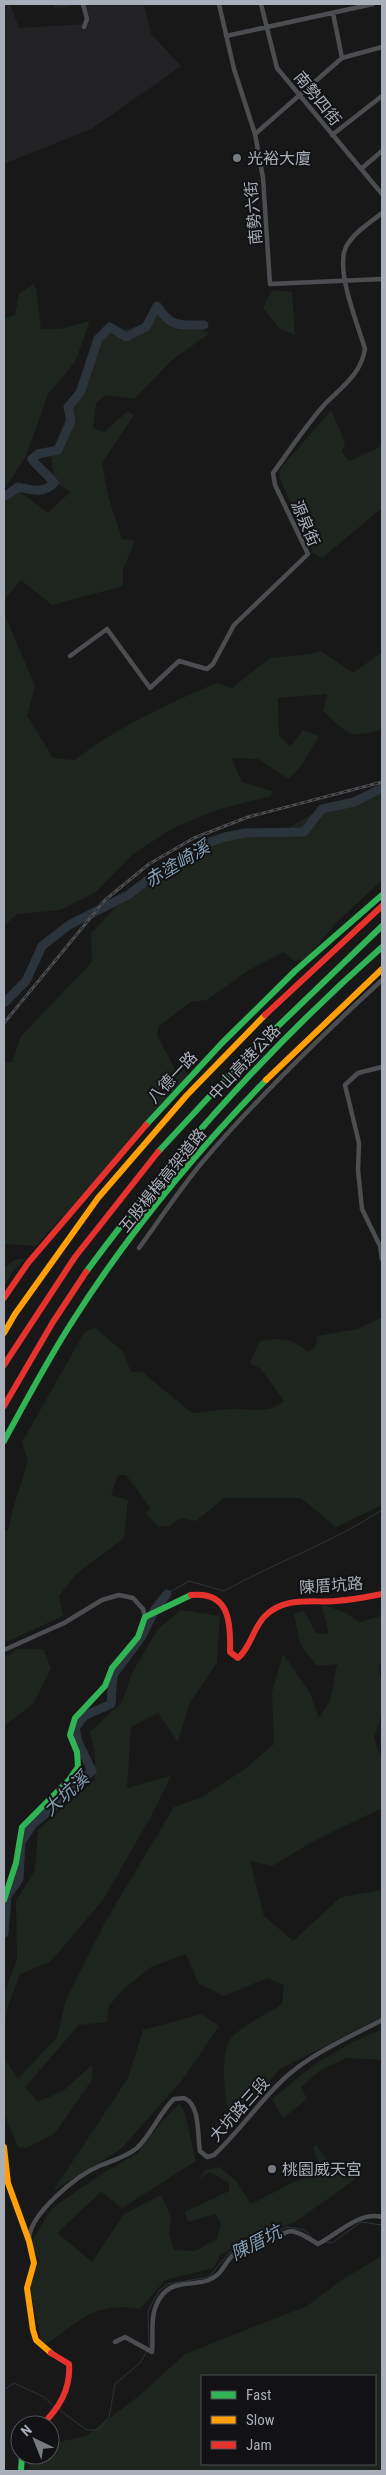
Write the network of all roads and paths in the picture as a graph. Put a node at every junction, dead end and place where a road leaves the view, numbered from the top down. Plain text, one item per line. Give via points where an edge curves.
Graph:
1 (83, 4) edge
2 (219, 4) edge
3 (261, 4) edge
4 (373, 4) edge
5 (333, 12) junction
6 (267, 26) junction
7 (84, 27) dead end
8 (226, 36) junction
9 (382, 47) edge
10 (342, 58) junction
11 (300, 96) junction
12 (382, 96) edge
13 (255, 134) junction
14 (332, 135) junction
15 (382, 151) edge
16 (361, 169) junction
17 (382, 194) edge
18 (382, 213) edge
19 (382, 279) edge
20 (345, 282) junction
21 (70, 656) dead end
22 (382, 895) edge
23 (382, 906) edge
24 (382, 926) edge
25 (382, 947) edge
26 (382, 969) edge
27 (382, 980) edge
28 (382, 1068) edge
29 (139, 1248) dead end
30 (382, 1259) edge
31 (4, 1298) edge
32 (4, 1333) edge
33 (4, 1365) edge
34 (4, 1406) edge
35 (4, 1441) edge
36 (382, 1594) edge
37 (146, 1617) junction
38 (4, 1650) edge
39 (4, 1900) edge
40 (382, 2020) edge
41 (4, 2148) edge
42 (382, 2217) edge
43 (29, 2241) junction
44 (115, 2342) dead end
45 (52, 2415) edge

1 - 7 street via 87,19
2 - 8 street, 南勢六街
3 - 6 street, 南勢四街
4 - 5 street
5 - 6 street
5 - 10 street
6 - 8 street
6 - 11 street, 南勢四街 via 277,68
8 - 13 street, 南勢六街
9 - 10 street
10 - 11 street
11 - 13 street
11 - 14 street, 南勢四街
12 - 14 street
13 - 20 street, 南勢六街 via 263,178 270,284
14 - 16 street, 南勢四街
15 - 16 street
16 - 17 street, 南勢四街
18 - 20 street, 源泉街 via 345,248
19 - 20 street, 南勢六街
20 - 21 street, 源泉街 via 365,349 364,359 273,473 275,485 308,554 234,625 207,669 180,661 150,688 108,629
22 - 31 main road, 八德一路 via 266,998 130,1143 28,1263
23 - 32 main road via 284,995 187,1095 98,1198
24 - 33 main road, 中山高速公路 via 273,1029 155,1155 98,1226
25 - 34 main road, 中山高速公路 via 272,1050 177,1156 85,1275 43,1338
26 - 35 main road, 五股楊梅高架道路 via 260,1086 148,1216 74,1320
27 - 29 street via 246,1112 187,1181
28 - 30 street via 358,1073 345,1085 359,1143 362,1209 380,1246
36 - 37 main road, 陳厝坑路 via 330,1601 288,1602 266,1615 253,1633 246,1651 238,1658 230,1652 230,1619 221,1600 214,1596 195,1594
37 - 38 street via 133,1598 111,1596 64,1623
37 - 39 main road via 138,1637 112,1668 105,1686 76,1718 70,1735 77,1752 78,1766 69,1780 22,1827 16,1863
40 - 43 street, 大坑路三段 via 297,2067 270,2091 214,2155 207,2157 200,2151 192,2104 184,2098 174,2099 137,2148 86,2173 43,2210 30,2230
41 - 43 main road via 8,2183
42 - 44 street via 360,2218 322,2242 300,2232 284,2232 240,2250 221,2273 209,2280 172,2286 158,2302 152,2316 152,2352 125,2337
43 - 45 main road via 34,2263 27,2288 36,2340 44,2349 69,2364 71,2373 60,2404

